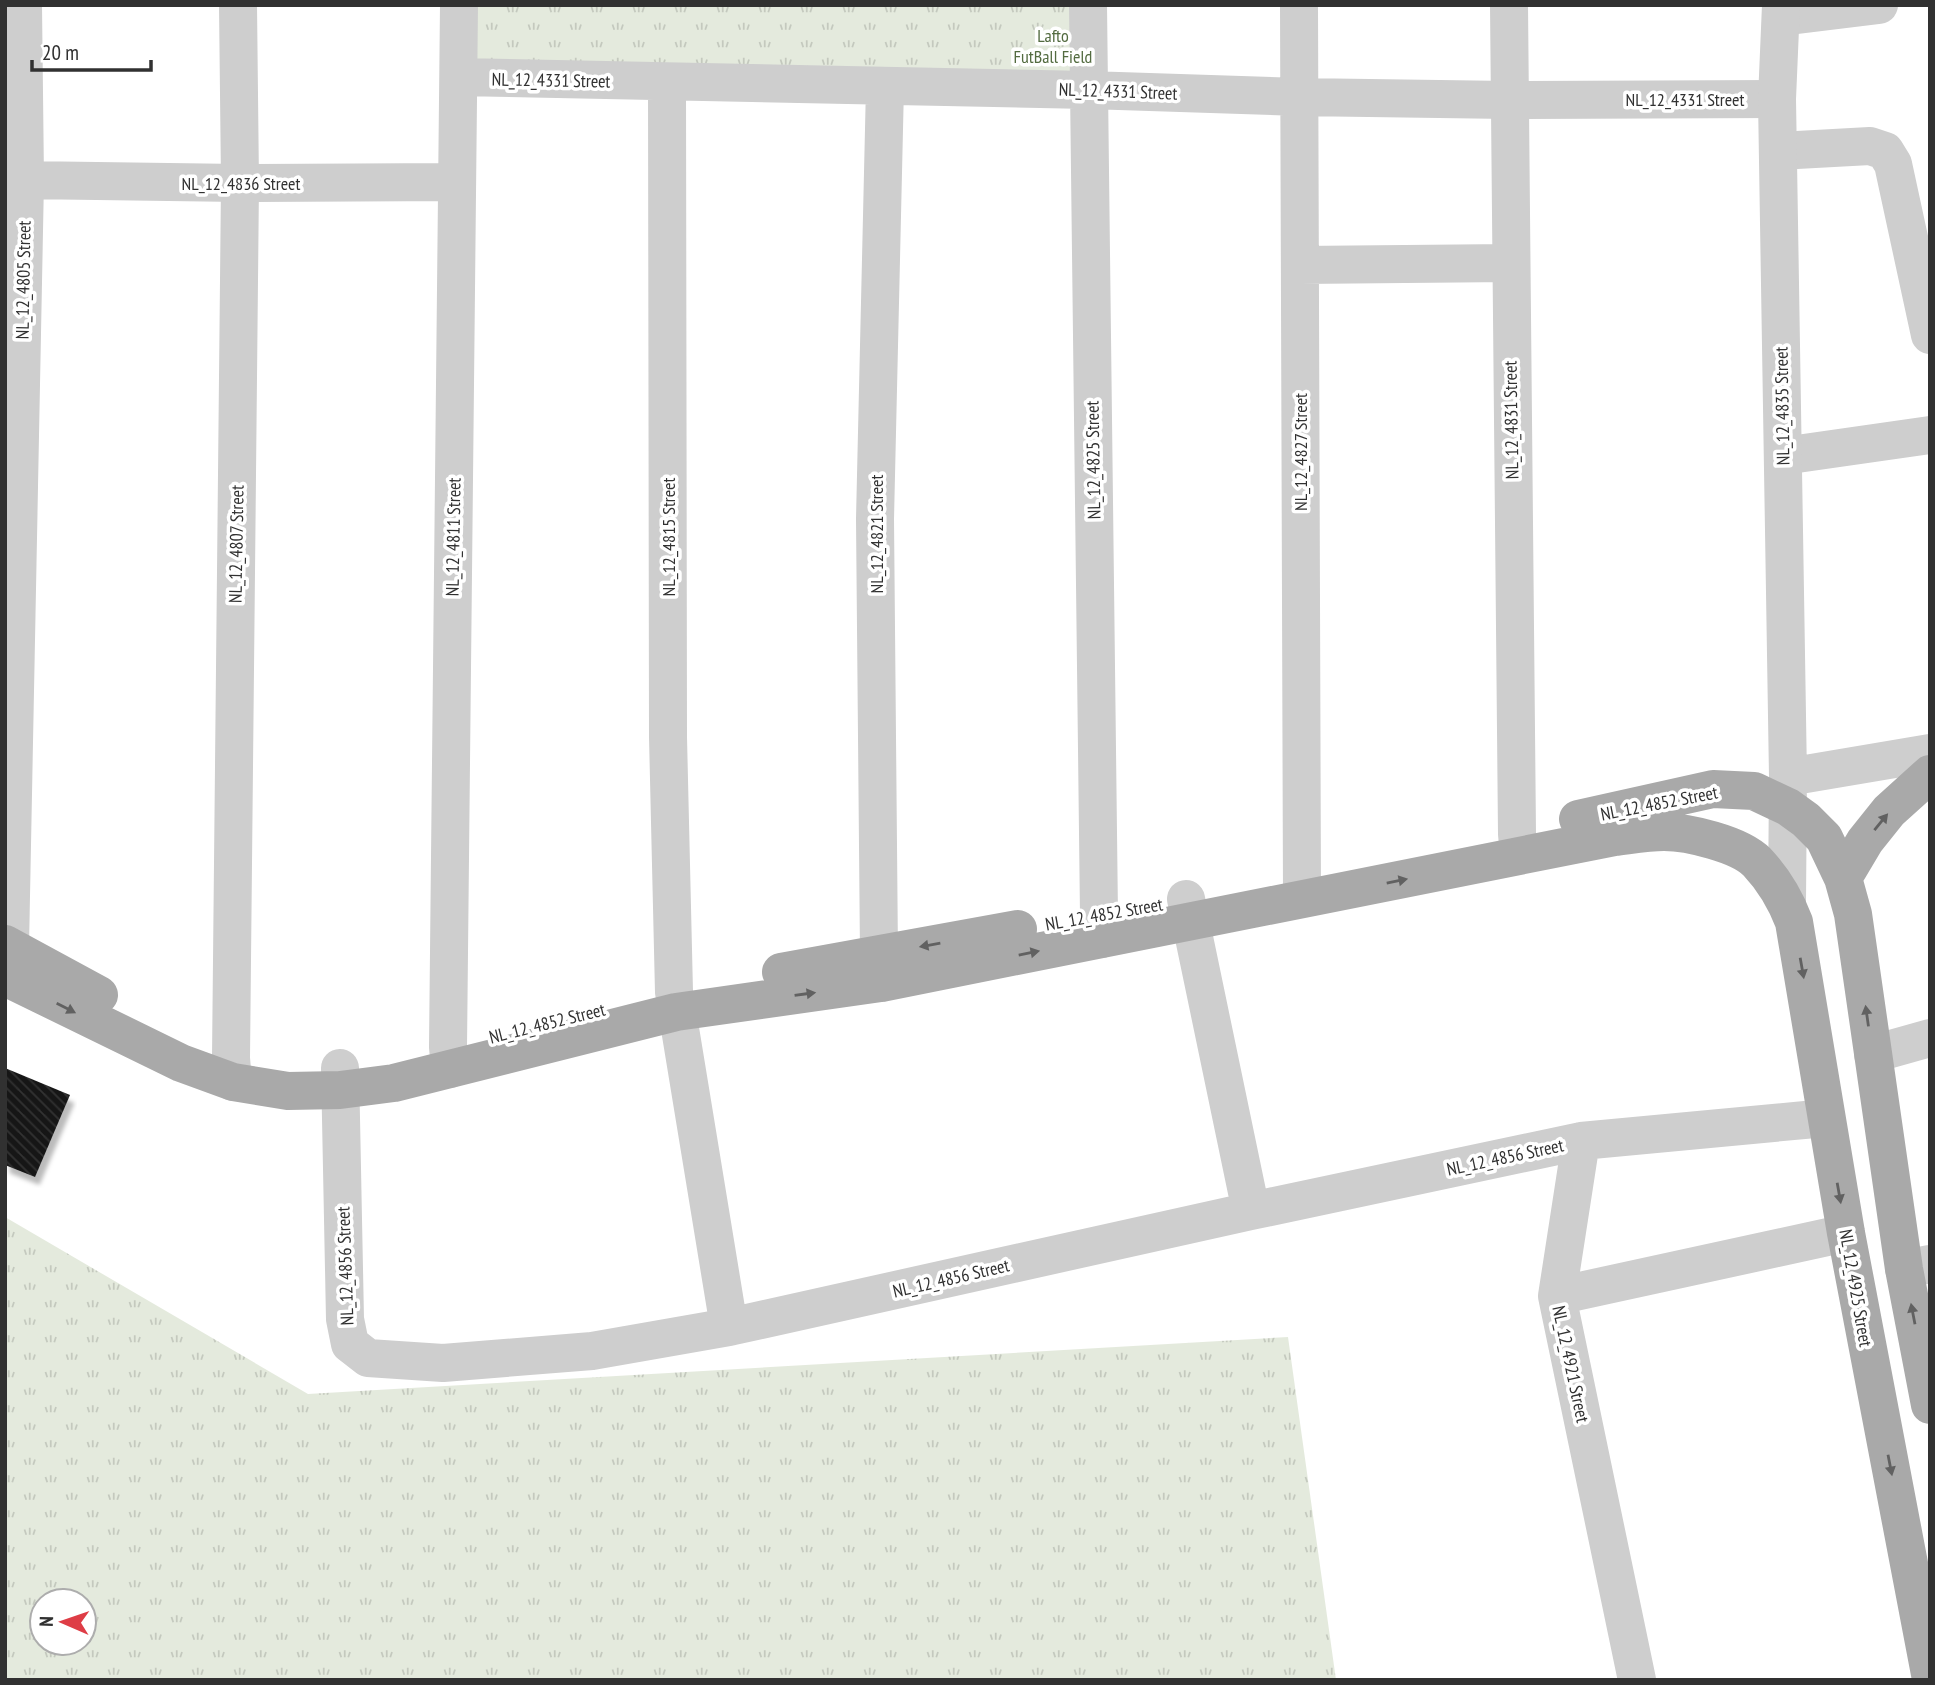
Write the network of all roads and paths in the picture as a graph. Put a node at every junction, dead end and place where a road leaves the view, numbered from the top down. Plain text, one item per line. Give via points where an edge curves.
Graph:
1 (23, 5) edge
2 (238, 5) edge
3 (459, 5) edge
4 (1088, 5) edge
5 (1299, 5) edge
6 (1509, 5) edge
7 (1879, 5) edge
8 (1781, 11) edge
9 (15, 52) edge
10 (459, 77) junction
11 (667, 82) junction
12 (885, 86) junction
13 (1088, 90) junction
14 (1299, 97) junction
15 (1777, 99) junction
16 (1509, 100) junction
17 (1778, 151) junction
18 (25, 180) junction
19 (240, 183) junction
20 (457, 183) junction
21 (1510, 263) junction
22 (1300, 265) junction
23 (1930, 335) edge
24 (1930, 435) edge
25 (1783, 456) junction
26 (1930, 753) edge
27 (1930, 774) edge
28 (1788, 792) junction
29 (1518, 844) junction
30 (1843, 878) junction
31 (1302, 887) junction
32 (1787, 902) junction
33 (1188, 910) junction
34 (1100, 927) junction
35 (6, 960) edge
36 (880, 969) junction
37 (675, 1002) junction
38 (1930, 1038) edge
39 (1873, 1054) junction
40 (449, 1058) junction
41 (232, 1070) junction
42 (340, 1079) junction
43 (1826, 1118) junction
44 (1581, 1141) junction
45 (1251, 1211) junction
46 (1846, 1233) junction
47 (1917, 1266) edge
48 (1557, 1296) junction
49 (729, 1327) junction
50 (1929, 1399) edge
51 (1878, 1405) junction
52 (1930, 1674) edge
53 (1637, 1680) edge

1 - 9 street, NL_12_4805 Street
2 - 19 street, NL_12_4807 Street
3 - 10 street, NL_12_4811 Street
4 - 13 street, NL_12_4825 Street
5 - 14 street, NL_12_4827 Street
6 - 16 street, NL_12_4831 Street
7 - 8 street
8 - 15 street, NL_12_4835 Street
9 - 18 street, NL_12_4805 Street
10 - 11 street, NL_12_4331 Street
10 - 20 street, NL_12_4811 Street
11 - 12 street, NL_12_4331 Street
11 - 37 street, NL_12_4815 Street via 668,737
12 - 13 street, NL_12_4331 Street
12 - 36 street, NL_12_4821 Street via 876,519
13 - 14 street, NL_12_4331 Street
13 - 34 street, NL_12_4825 Street
14 - 16 street, NL_12_4331 Street
14 - 22 street, NL_12_4827 Street
15 - 16 street, NL_12_4331 Street
15 - 17 street, NL_12_4835 Street
16 - 21 street, NL_12_4831 Street
17 - 23 street via 1870,146 1885,151 1893,164
17 - 25 street, NL_12_4835 Street
18 - 19 street, NL_12_4836 Street
18 - 35 street, NL_12_4805 Street
19 - 20 street, NL_12_4836 Street
19 - 41 street, NL_12_4807 Street
20 - 40 street, NL_12_4811 Street
21 - 22 street
21 - 29 street, NL_12_4831 Street
22 - 31 street, NL_12_4827 Street
24 - 25 street
25 - 28 street, NL_12_4835 Street
26 - 28 street
30 -> 27 main road via 1889,811
28 - 29 main road, NL_12_4852 Street via 1713,789
28 - 30 main road via 1824,838
28 - 32 street
29 - 31 main road, NL_12_4852 Street via 1402,854
29 - 32 main road, NL_12_4852 Street via 1663,832 1698,835 1755,860
39 -> 30 main road via 1853,914
31 - 33 main road, NL_12_4852 Street
32 -> 43 main road, NL_12_4925 Street
33 - 34 main road, NL_12_4852 Street
33 - 45 street
34 - 36 main road, NL_12_4852 Street
35 - 41 main road, NL_12_4852 Street via 91,991
36 - 37 main road, NL_12_4852 Street
37 - 40 main road, NL_12_4852 Street
37 - 49 street, NL_12_4815 Street
38 - 39 street
39 - 47 main road
40 - 42 main road, NL_12_4852 Street via 391,1060
41 - 42 main road, NL_12_4852 Street via 285,1067
42 - 49 street, NL_12_4856 Street via 345,1319 350,1344 368,1358 443,1363 592,1351
43 - 44 street, NL_12_4856 Street
43 -> 46 main road, NL_12_4925 Street
44 - 45 street, NL_12_4856 Street
44 - 48 street
45 - 49 street, NL_12_4856 Street
46 - 48 street, NL_12_4921 Street
46 - 51 main road, NL_12_4925 Street
50 -> 47 main road
48 - 53 street, NL_12_4921 Street
50 - 51 main road
51 -> 52 main road, NL_12_4925 Street

